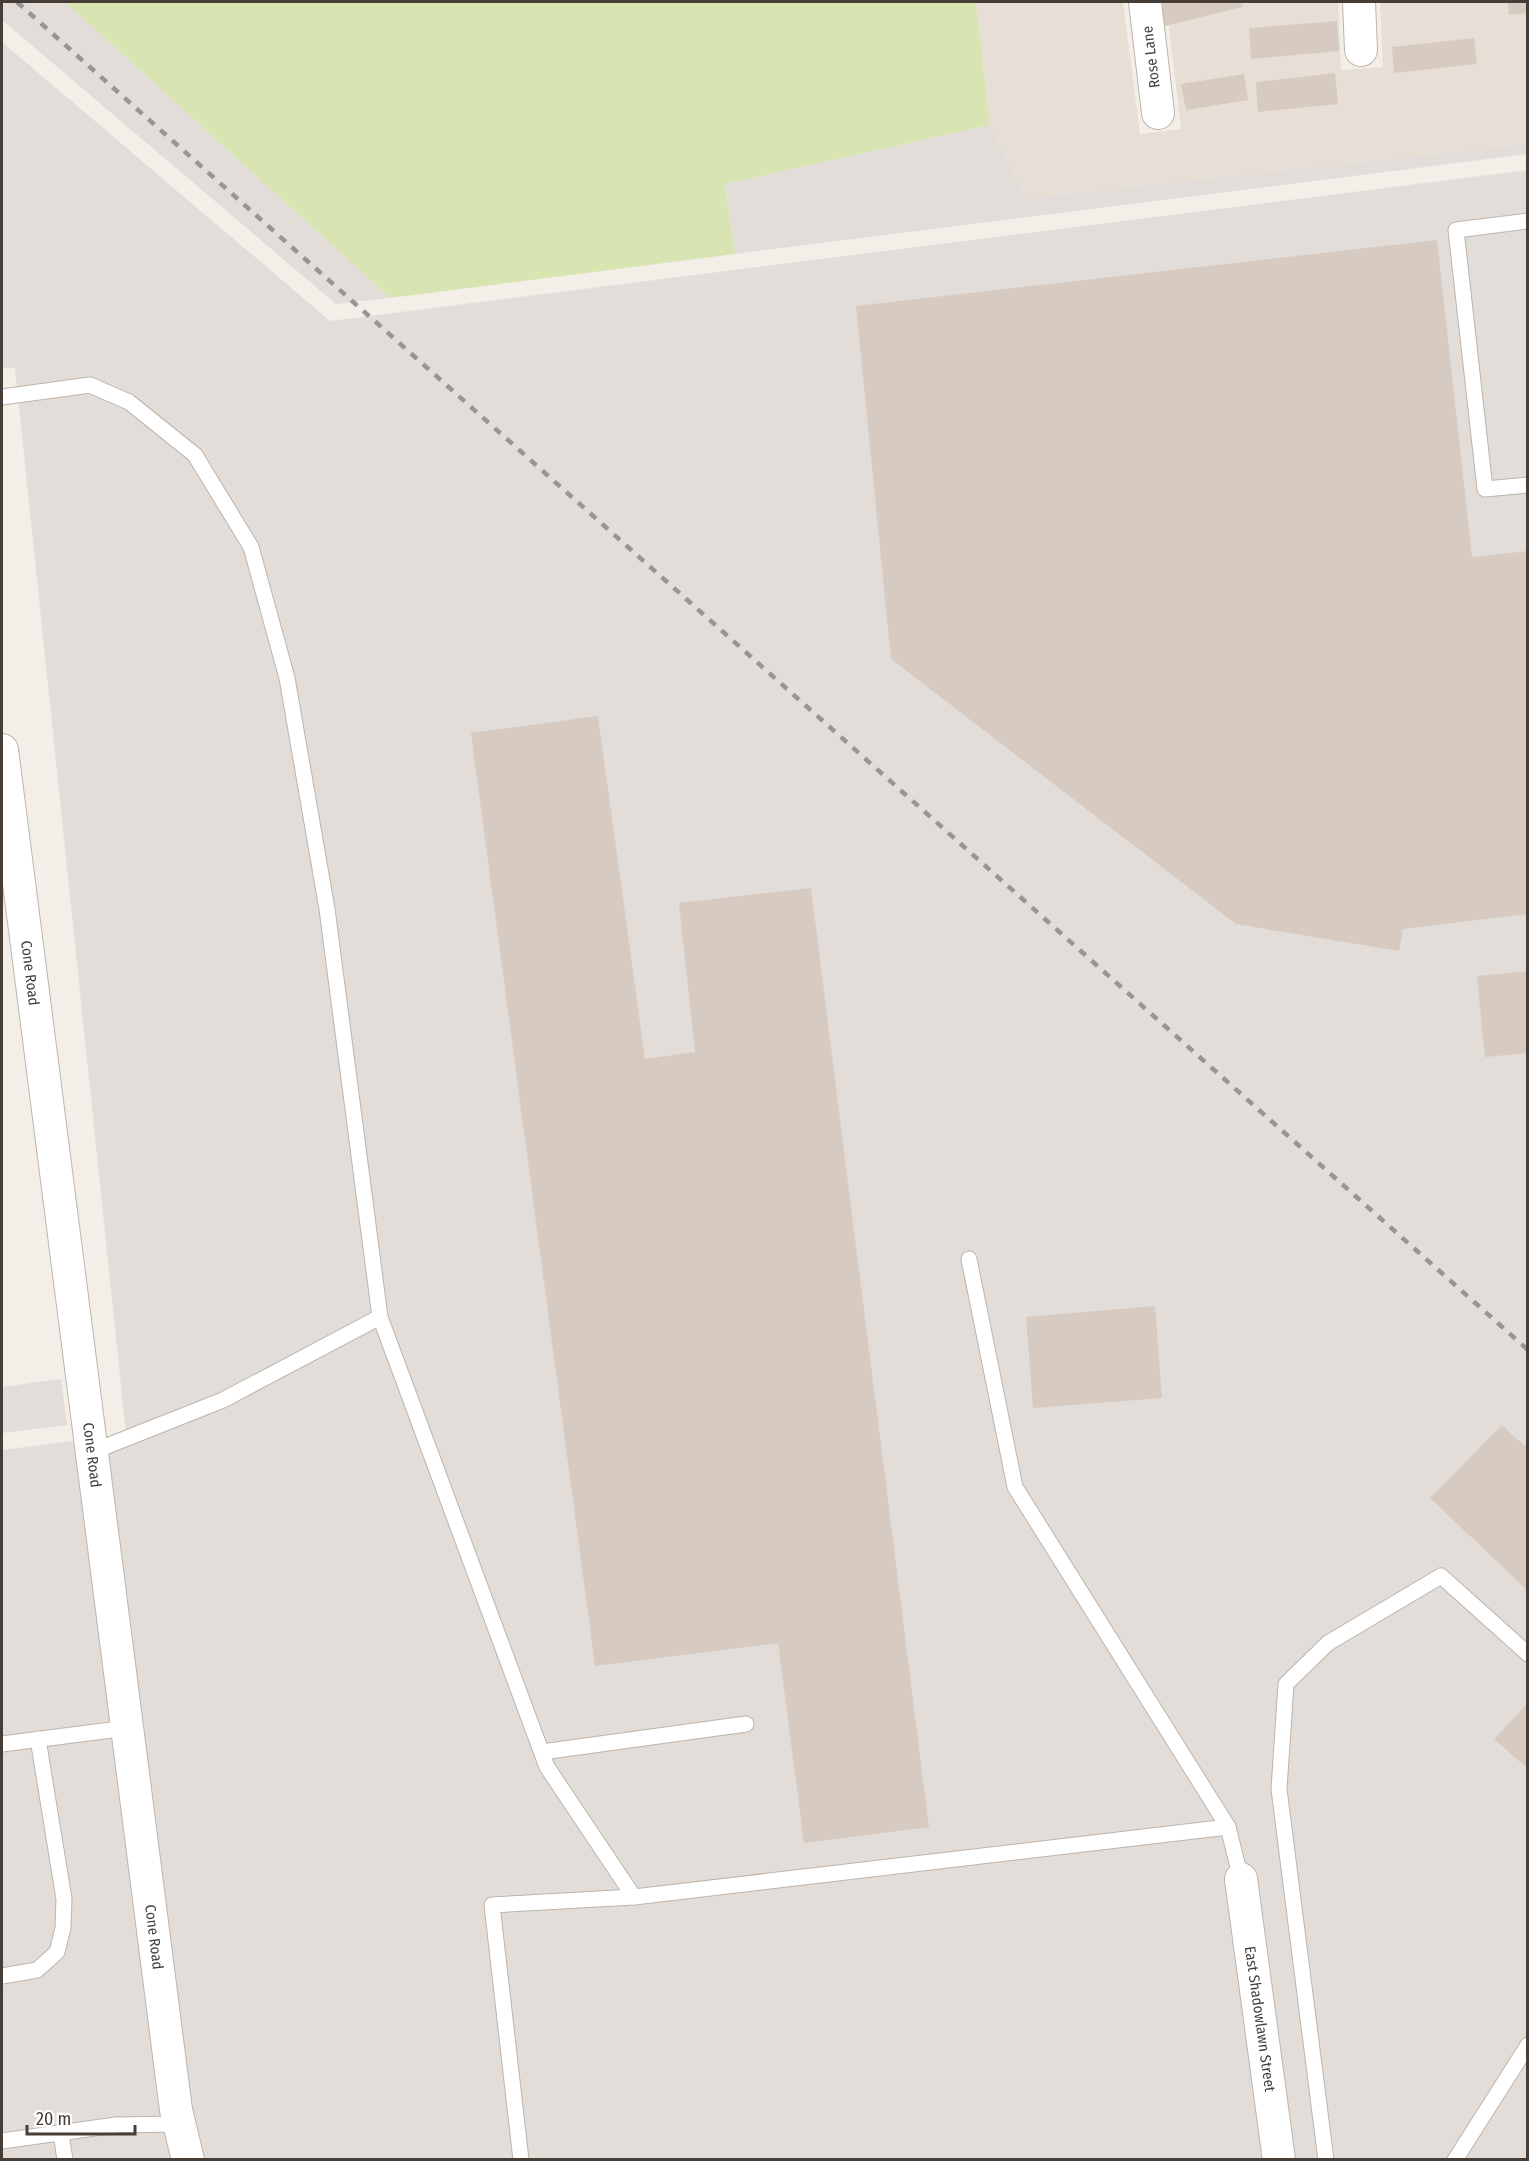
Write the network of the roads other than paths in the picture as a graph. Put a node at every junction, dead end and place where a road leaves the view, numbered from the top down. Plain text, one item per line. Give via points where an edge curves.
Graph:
1 (1144, 2) edge
2 (1359, 2) edge
3 (1361, 51) dead end
4 (1158, 113) dead end
5 (1527, 221) edge
6 (2, 397) edge
7 (1527, 485) edge
8 (2, 750) edge
9 (969, 1259) dead end
10 (380, 1317) junction
11 (92, 1452) junction
12 (1527, 1654) edge
13 (746, 1724) dead end
14 (127, 1728) junction
15 (38, 1739) junction
16 (2, 1744) edge
17 (542, 1752) junction
18 (1228, 1827) junction
19 (1241, 1879) joint
20 (634, 1898) junction
21 (2, 1976) edge
22 (1527, 2045) edge
23 (180, 2124) junction
24 (61, 2133) junction
25 (2, 2141) edge
26 (65, 2160) edge
27 (188, 2160) edge
28 (521, 2160) edge
29 (1279, 2160) edge
30 (1326, 2160) edge
31 (1455, 2160) edge

1 - 4 street, Rose Lane
2 - 3 street
5 - 7 lane via 1456,231 1485,489
6 - 10 lane via 90,385 129,402 195,455 251,547 287,678 327,909
8 - 11 street, Cone Road
9 - 18 lane via 1015,1487
10 - 11 lane via 223,1400
10 - 17 lane
11 - 14 street, Cone Road
12 - 30 lane via 1441,1576 1328,1643 1286,1684 1279,1789
13 - 17 lane
14 - 15 lane
14 - 23 street, Cone Road
15 - 16 lane
15 - 21 lane via 64,1899 63,1928 57,1952 37,1970
17 - 20 lane via 547,1767
18 - 19 lane
18 - 20 lane
19 - 29 street, East Shadowlawn Street
20 - 28 lane via 492,1905
22 - 31 lane
23 - 24 lane via 116,2125
23 - 27 street, Cone Road
24 - 25 lane
24 - 26 lane

